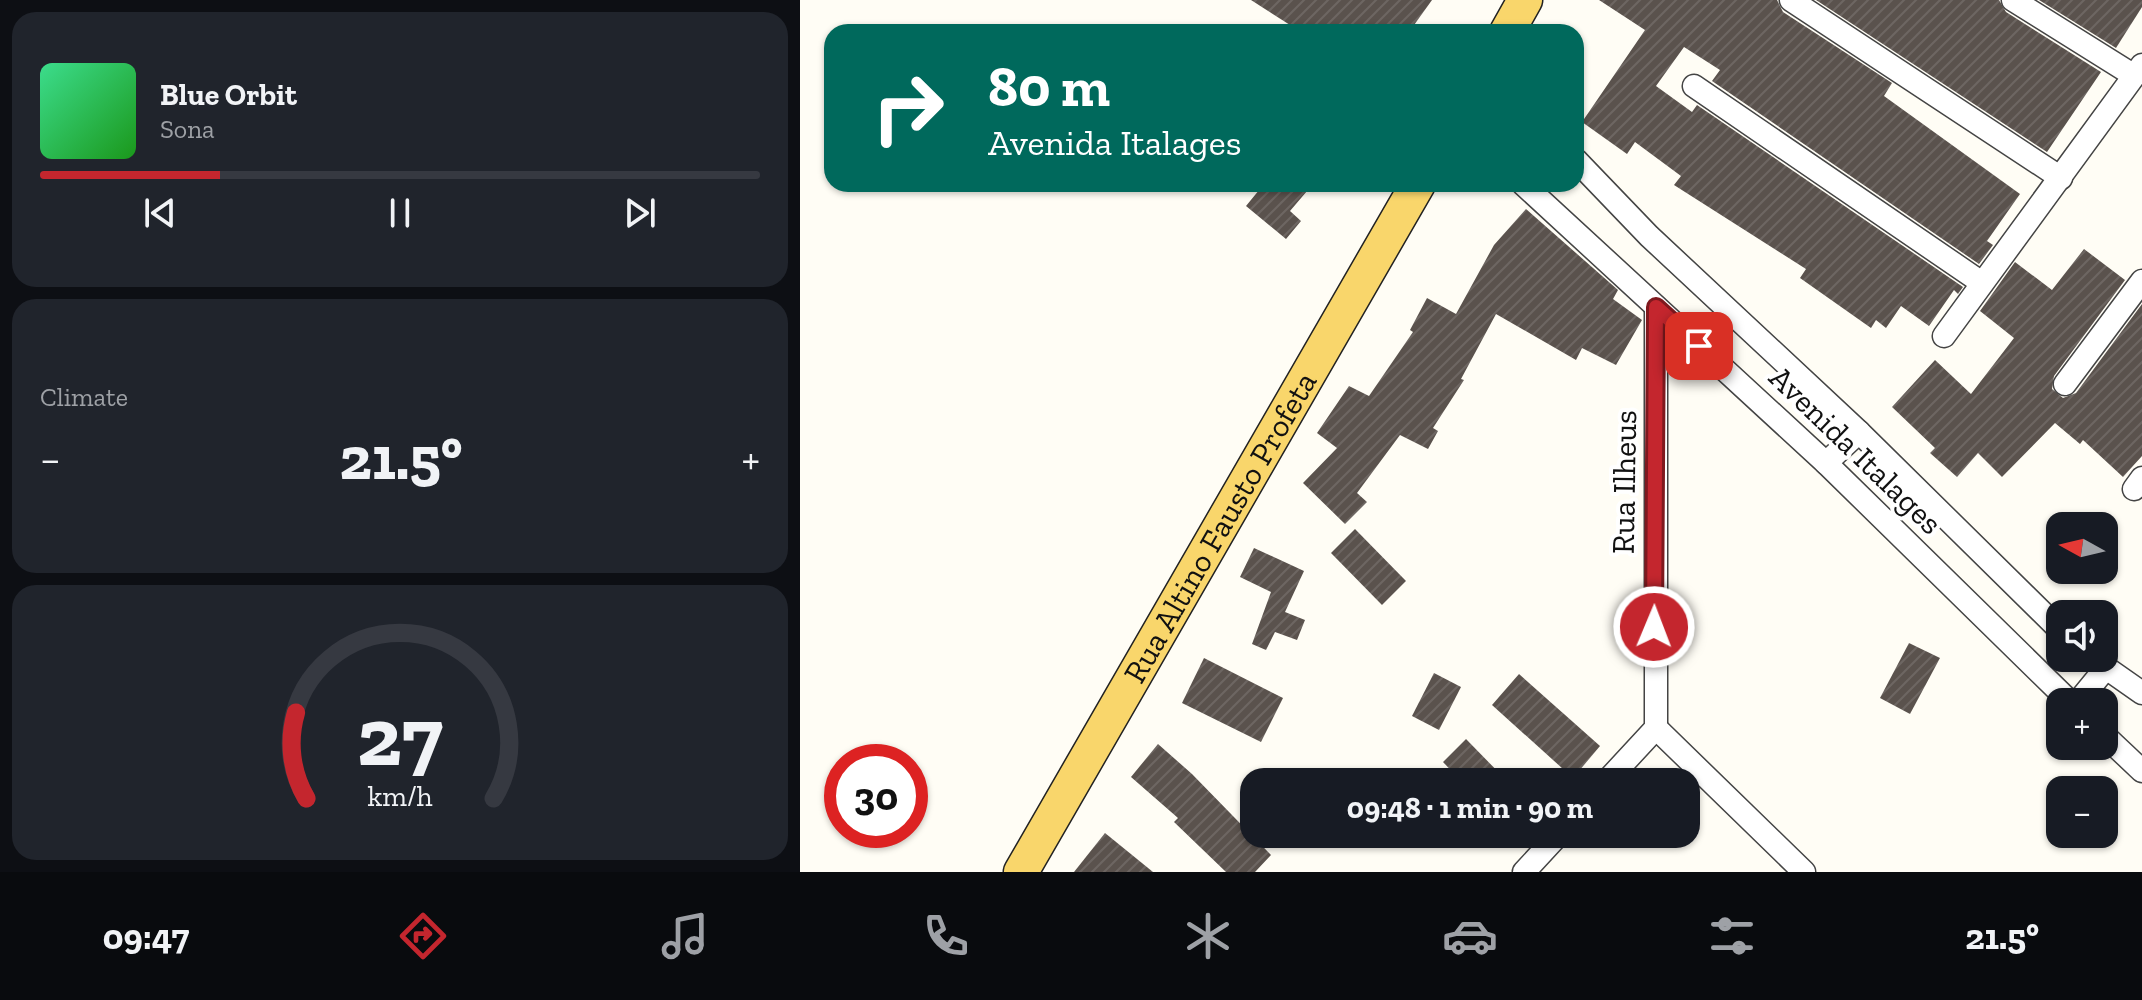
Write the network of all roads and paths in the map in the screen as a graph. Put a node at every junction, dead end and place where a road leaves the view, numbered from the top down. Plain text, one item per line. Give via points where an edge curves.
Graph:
1 (1525, 0) edge
2 (1791, 0) edge
3 (2013, 0) edge
4 (1512, 24) edge
5 (2138, 70) edge
6 (1694, 86) dead end
7 (1584, 168) edge
8 (2061, 178) junction
9 (1413, 192) edge
10 (1532, 192) edge
11 (2142, 281) edge
12 (1982, 283) junction
13 (1656, 307) junction
14 (1944, 336) dead end
15 (2065, 384) dead end
16 (1859, 432) junction
17 (1826, 463) junction
18 (2046, 616) edge
19 (2111, 672) edge
20 (2056, 688) edge
21 (2142, 693) edge
22 (1656, 728) junction
23 (2118, 748) edge
24 (1619, 768) edge
25 (2142, 771) edge
26 (1546, 848) edge
27 (1021, 872) edge
28 (1524, 872) edge
29 (1804, 872) edge

1 - 4 main road
2 - 8 street
3 - 5 street
5 - 8 street
6 - 12 street
7 - 16 street, Avenida Italages
8 - 12 street
9 - 27 main road, Rua Altino Fausto Profeta
10 - 13 street, Avenida Italages
11 - 15 street
12 - 14 street
13 - 17 street, Avenida Italages
13 - 22 street, Rua Ilheus
16 - 17 street
16 - 18 street, Avenida Italages
17 - 20 street, Avenida Italages
19 - 21 street
22 - 24 street
22 - 29 street
23 - 25 street
26 - 28 street

